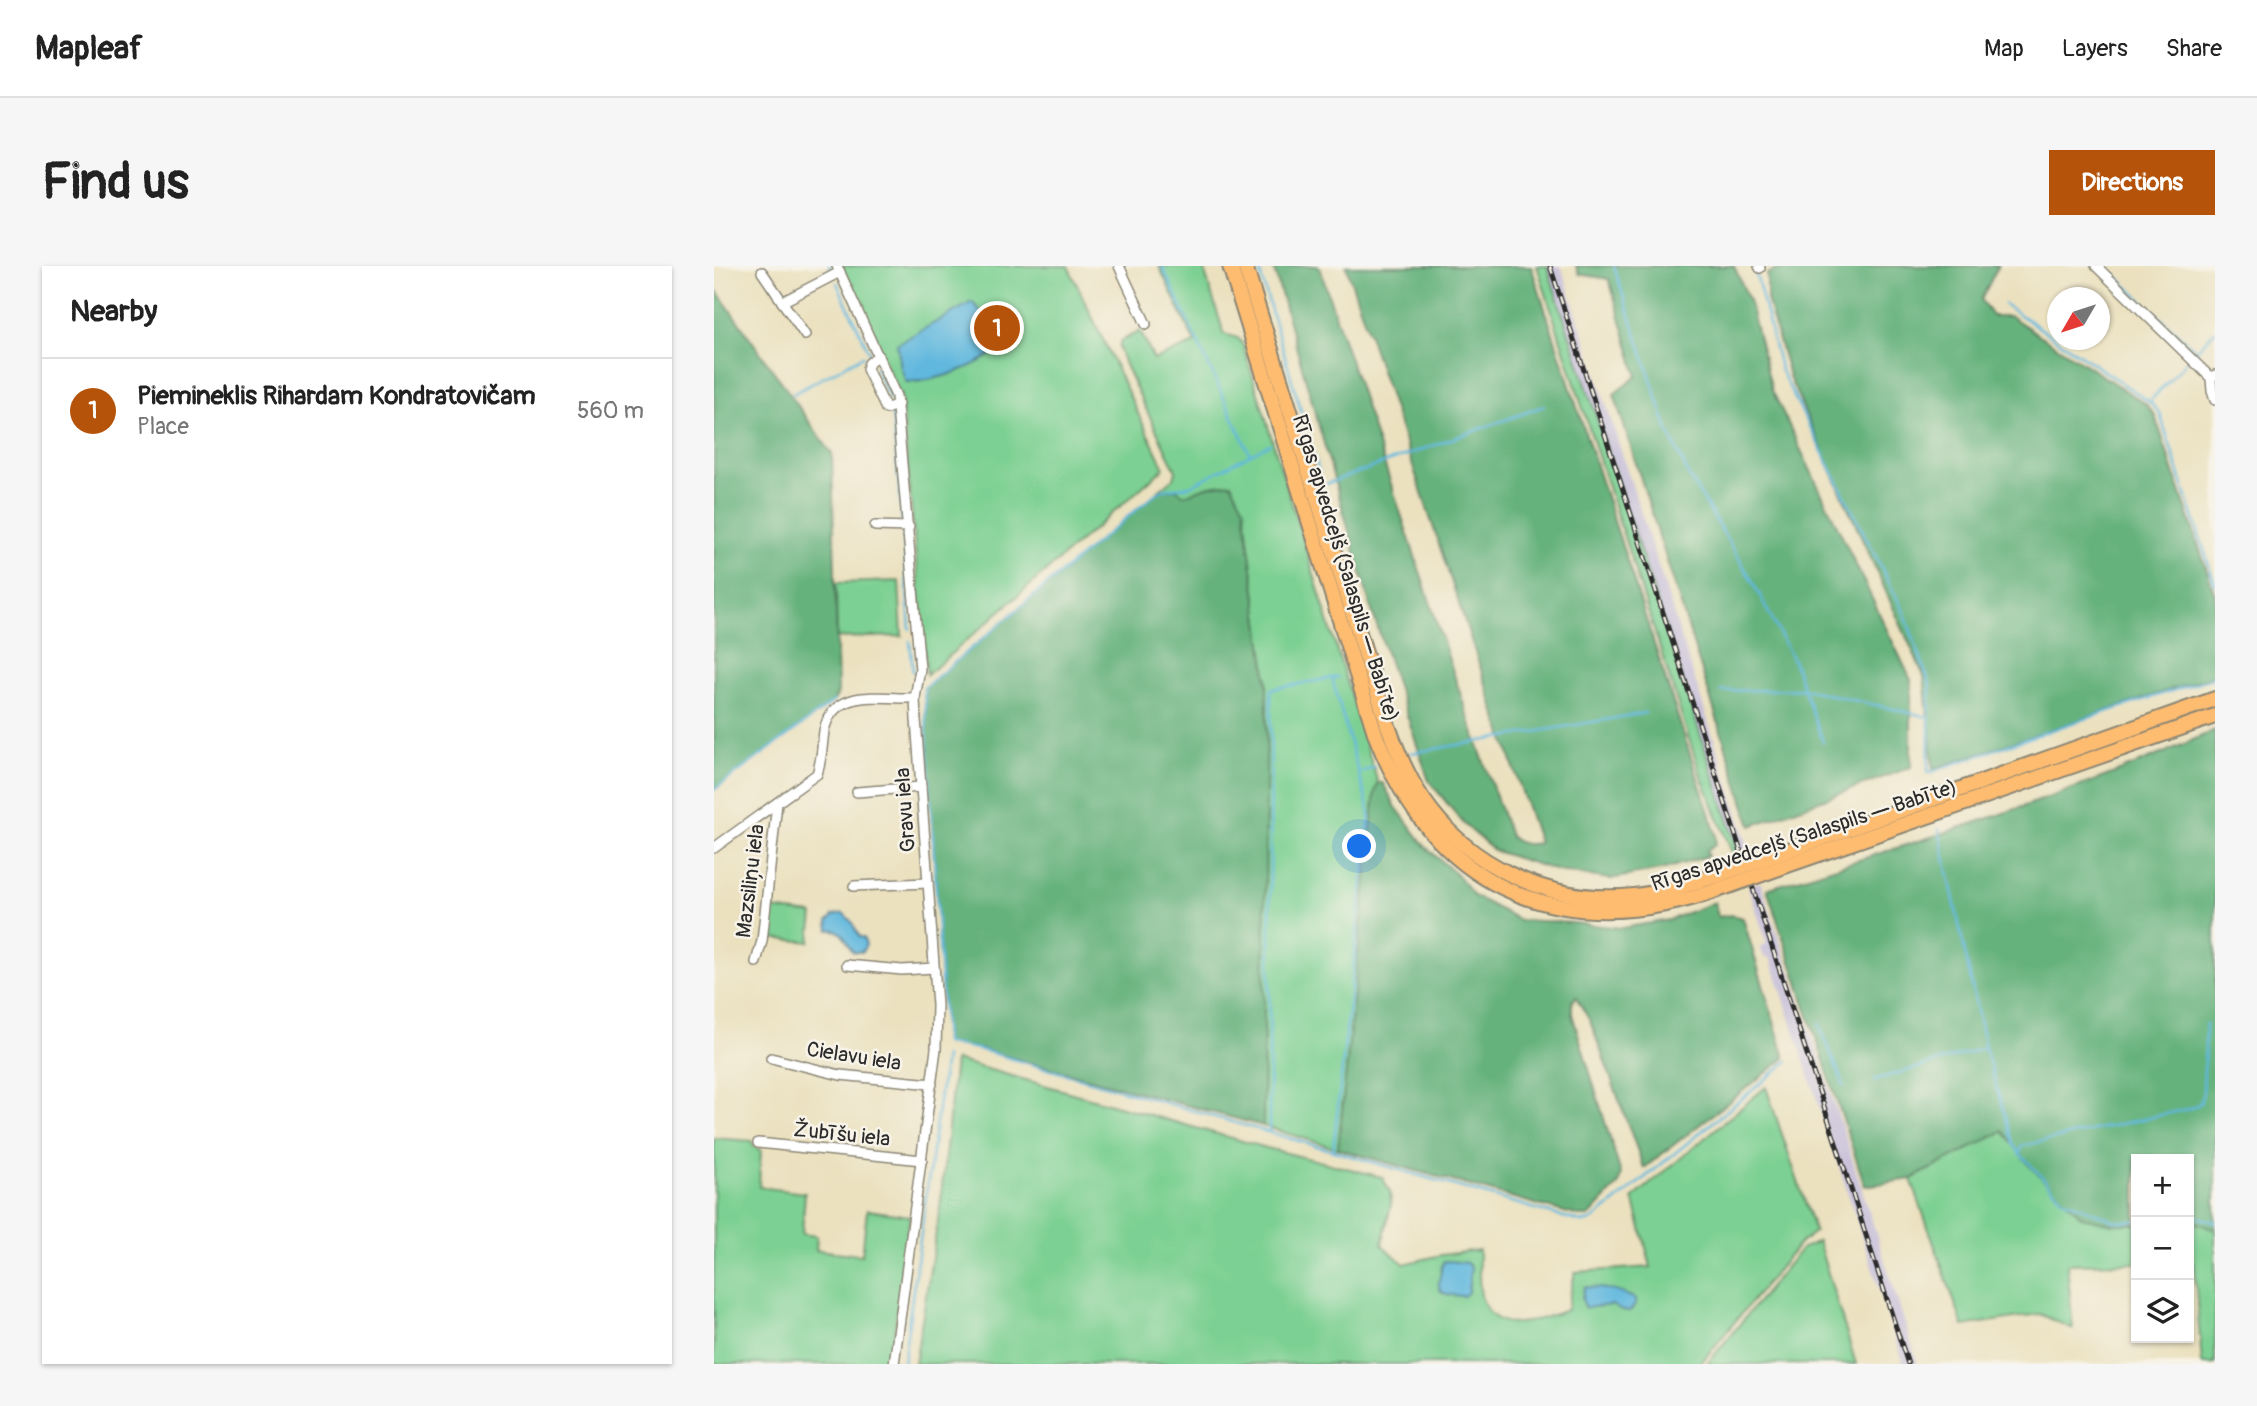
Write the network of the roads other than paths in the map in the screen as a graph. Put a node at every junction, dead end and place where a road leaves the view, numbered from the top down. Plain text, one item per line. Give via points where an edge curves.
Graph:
1 (1119, 266) edge
2 (1230, 266) edge
3 (1245, 266) edge
4 (2096, 266) edge
5 (838, 269) edge
6 (762, 272) dead end
7 (782, 302) junction
8 (1146, 324) dead end
9 (806, 335) dead end
10 (878, 356) junction
11 (2213, 376) edge
12 (2215, 400) edge
13 (898, 404) junction
14 (875, 526) dead end
15 (909, 527) junction
16 (915, 698) junction
17 (2215, 699) edge
18 (2215, 716) edge
19 (921, 788) junction
20 (857, 792) dead end
21 (777, 803) junction
22 (714, 848) edge
23 (1777, 862) junction
24 (1723, 880) junction
25 (928, 883) junction
26 (854, 886) dead end
27 (756, 962) dead end
28 (847, 965) dead end
29 (934, 968) junction
30 (771, 1058) dead end
31 (932, 1084) junction
32 (758, 1143) dead end
33 (922, 1160) junction
34 (894, 1364) edge

1 - 8 street
2 - 24 highway, Rīgas apvedceļš (Salaspils — Babīte) via 1376,736 1399,788 1422,822 1450,853 1480,875 1557,906 1639,910 1682,901
3 - 24 highway, Rīgas apvedceļš (Salaspils — Babīte) via 1388,726 1407,774 1430,811 1458,841 1490,865 1563,892 1635,896
4 - 11 street
5 - 7 street
5 - 10 street, Gravu iela
6 - 7 street
7 - 9 street
10 - 13 street, Gravu iela
10 - 13 street via 867,369 886,409
11 - 12 street
13 - 15 street, Gravu iela
14 - 15 street
15 - 16 street, Gravu iela via 920,669
16 - 19 street, Gravu iela
16 - 21 street via 846,700 831,712 817,774
17 - 23 highway, Rīgas apvedceļš (Salaspils — Babīte)
18 - 23 highway, Rīgas apvedceļš (Salaspils — Babīte)
19 - 20 street
19 - 25 street, Gravu iela
21 - 22 street
21 - 27 street, Mazsiliņu iela
23 - 24 highway, Rīgas apvedceļš (Salaspils — Babīte), bridge
25 - 26 street
25 - 29 street, Gravu iela
28 - 29 street
29 - 31 street, Gravu iela via 937,1038
30 - 31 street, Cielavu iela via 840,1074
31 - 33 street, Gravu iela
32 - 33 street, Žubīšu iela
33 - 34 street, Gravu iela

